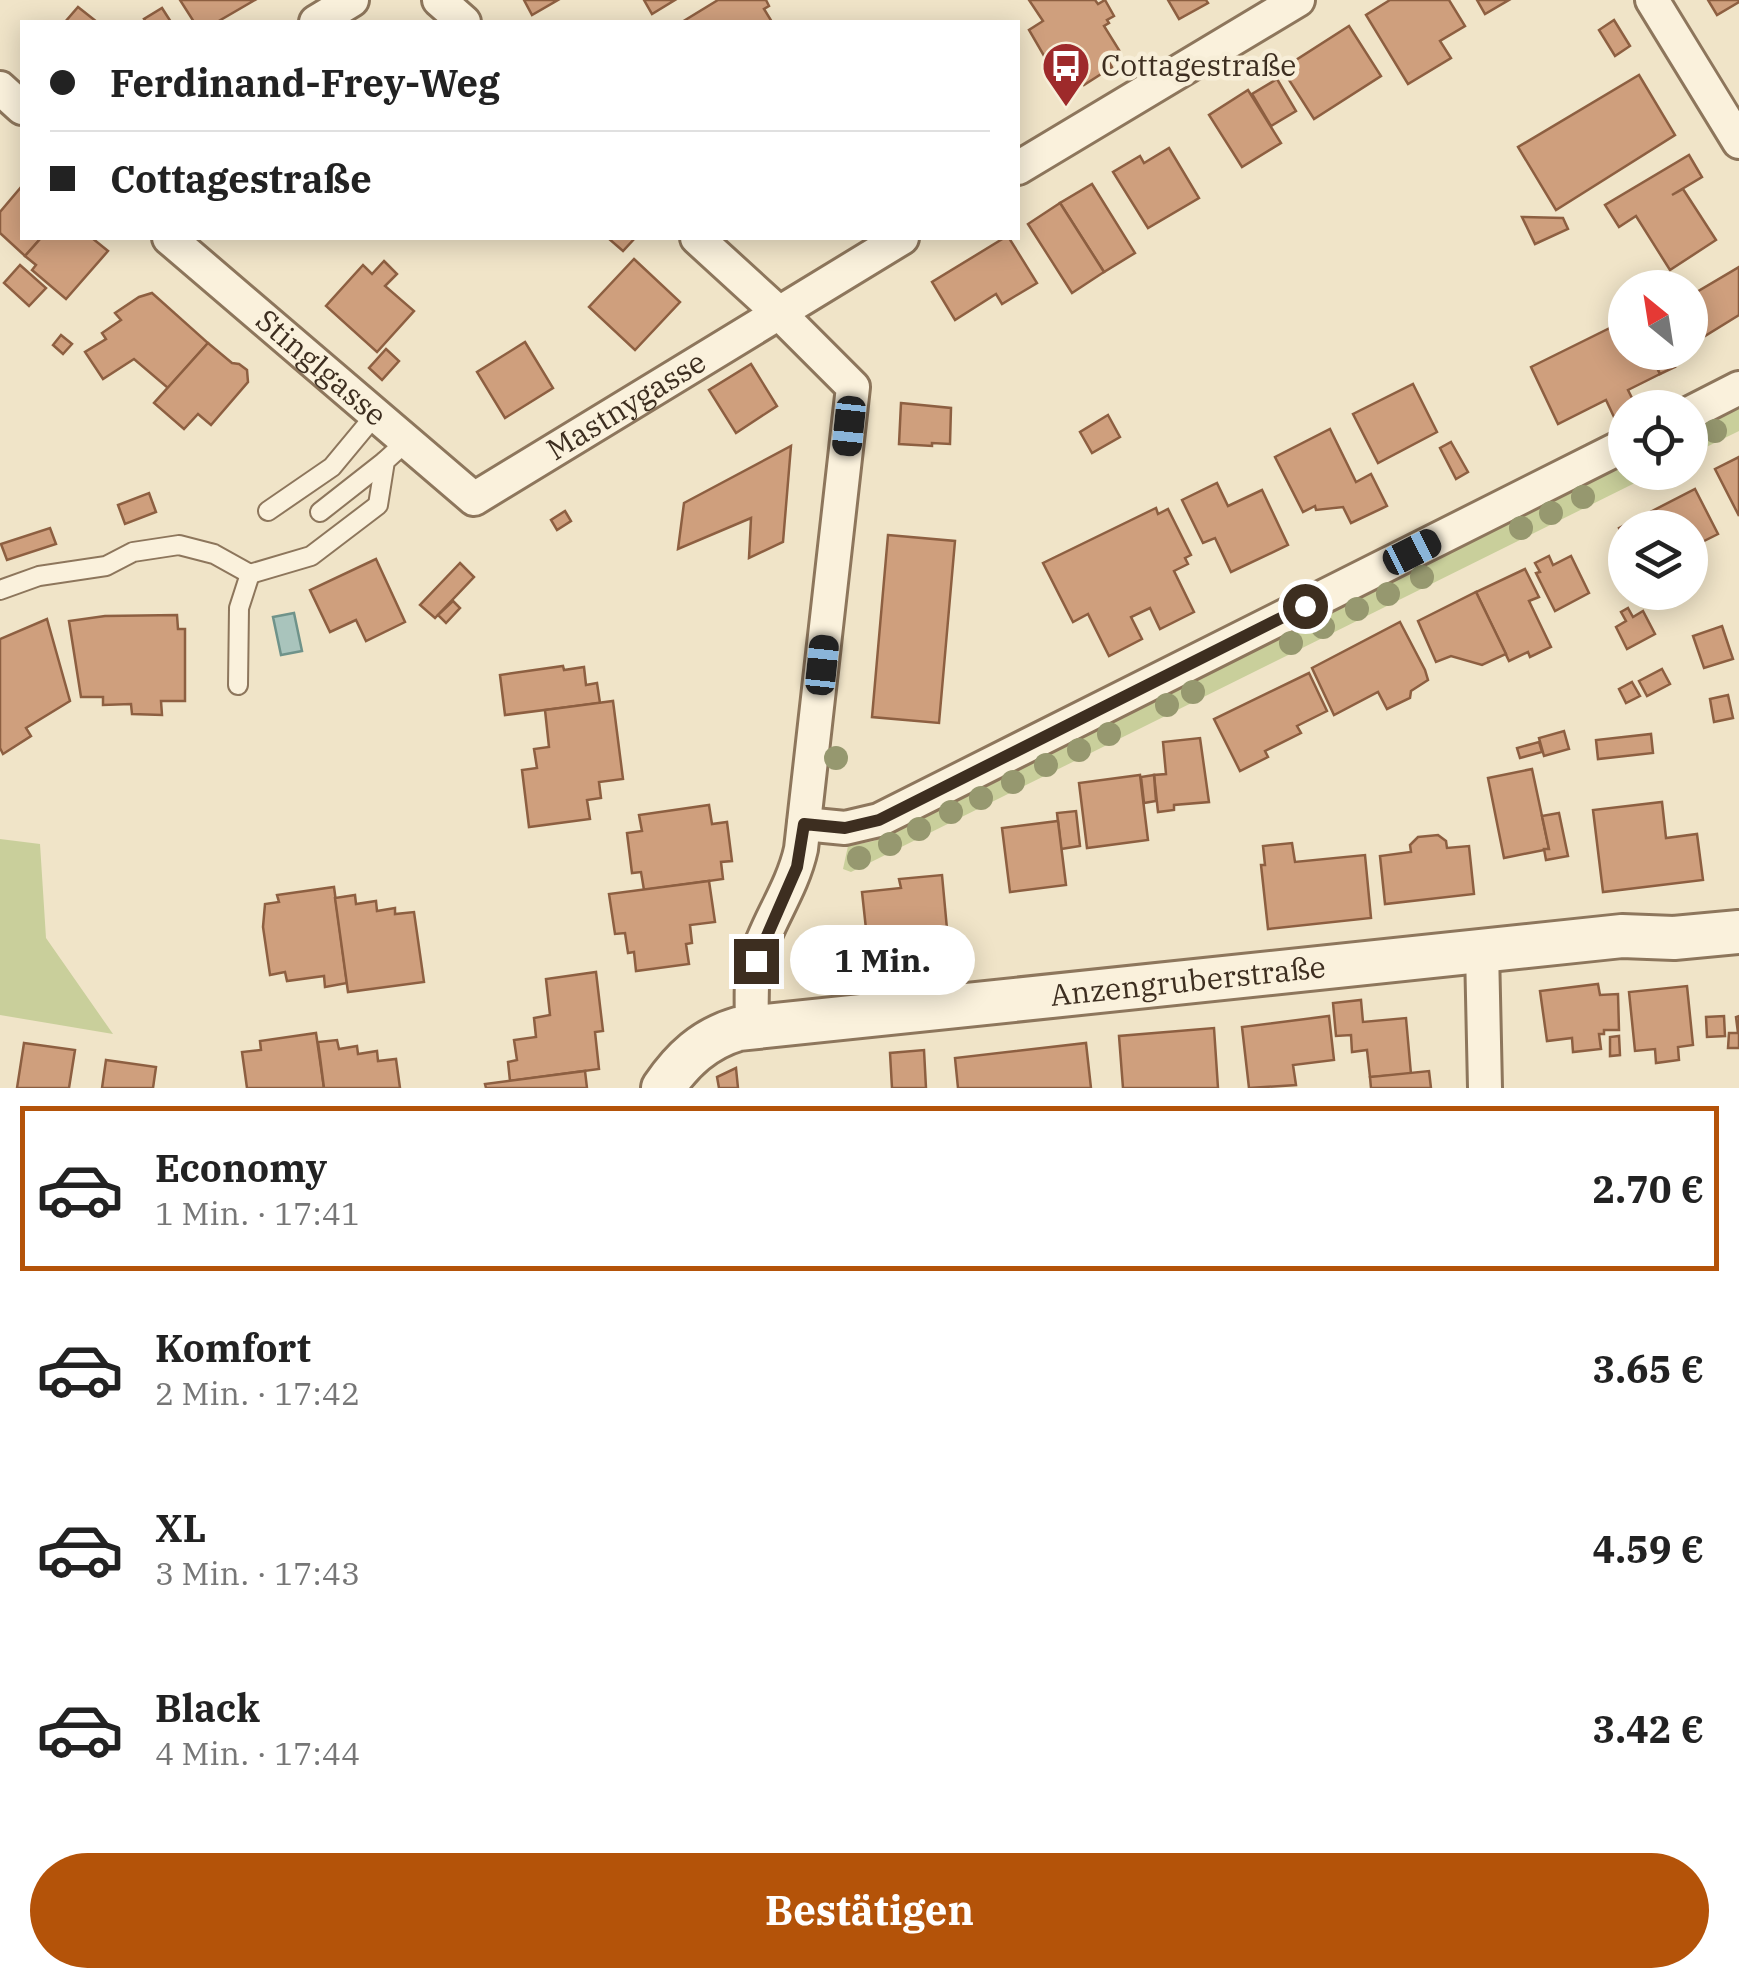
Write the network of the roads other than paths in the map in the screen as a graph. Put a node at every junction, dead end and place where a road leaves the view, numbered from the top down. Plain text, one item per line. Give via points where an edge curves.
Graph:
1 (352, 0) edge
2 (439, 0) edge
3 (1298, 0) edge
4 (1652, 0) edge
5 (319, 20) edge
6 (462, 20) edge
7 (0, 88) edge
8 (20, 106) edge
9 (1739, 142) edge
10 (1020, 167) edge
11 (172, 240) edge
12 (699, 240) edge
13 (899, 240) edge
14 (778, 312) junction
15 (1739, 388) edge
16 (1708, 404) edge
17 (376, 414) junction
18 (396, 451) junction
19 (1608, 455) edge
20 (474, 499) joint
21 (268, 511) dead end
22 (320, 512) dead end
23 (250, 574) junction
24 (0, 590) edge
25 (238, 685) dead end
26 (804, 824) junction
27 (1739, 916) edge
28 (1739, 932) edge
29 (1622, 936) junction
30 (1482, 950) junction
31 (752, 1027) junction
32 (663, 1088) edge
33 (1485, 1088) edge

1 - 5 street
2 - 6 street
3 - 10 street
4 - 9 street
7 - 8 street
11 - 17 street, Stinglgasse
12 - 14 street
13 - 14 street
14 - 20 street, Mastnygasse
14 - 26 street via 853,387
15 - 16 street
17 - 18 street, Stinglgasse
17 - 21 lane via 332,467
18 - 20 street, Stinglgasse
18 - 22 lane
18 - 23 lane via 378,505 311,556
19 - 26 street via 879,820 845,828
23 - 24 lane via 214,554 178,545
23 - 25 lane via 239,608
26 - 31 street via 797,867 756,961
27 - 29 street, Anzengruberstraße
28 - 29 street, Anzengruberstraße
29 - 30 street, Anzengruberstraße
30 - 31 street, Anzengruberstraße
30 - 33 street
31 - 32 street via 707,1042

